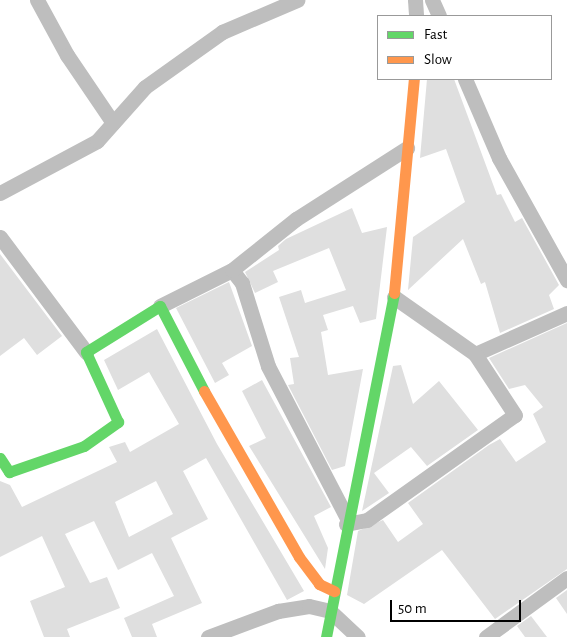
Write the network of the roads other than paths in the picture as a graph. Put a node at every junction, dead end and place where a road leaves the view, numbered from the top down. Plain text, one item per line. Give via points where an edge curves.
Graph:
1 (37, 0) edge
2 (297, 0) edge
3 (415, 0) edge
4 (432, 0) edge
5 (416, 15) edge
6 (439, 15) edge
7 (414, 80) edge
8 (465, 80) edge
9 (113, 123) junction
10 (408, 148) junction
11 (0, 193) edge
12 (0, 237) edge
13 (232, 270) junction
14 (567, 280) edge
15 (394, 297) junction
16 (160, 306) junction
17 (567, 313) edge
18 (86, 352) junction
19 (475, 354) junction
20 (0, 458) edge
21 (346, 521) junction
22 (567, 578) edge
23 (334, 591) junction
24 (330, 610) junction
25 (208, 637) edge
26 (326, 637) edge
27 (358, 637) edge
28 (486, 637) edge

1 - 9 street via 67,55
2 - 9 street via 222,32 145,88
3 - 5 street
4 - 6 street
7 - 10 street
8 - 14 street via 499,158
9 - 11 street via 97,141
10 - 13 street via 296,218
10 - 15 street
12 - 18 street
13 - 16 street
13 - 21 street via 242,283 268,366
15 - 19 street
15 - 21 street
16 - 18 street
16 - 23 street via 229,438 299,557 319,584
17 - 19 street
18 - 20 street via 118,422 84,446 9,472
19 - 21 street via 514,415 367,520
21 - 23 street
22 - 28 street
23 - 24 street
24 - 25 street via 309,606 278,611
24 - 26 street
24 - 27 street

